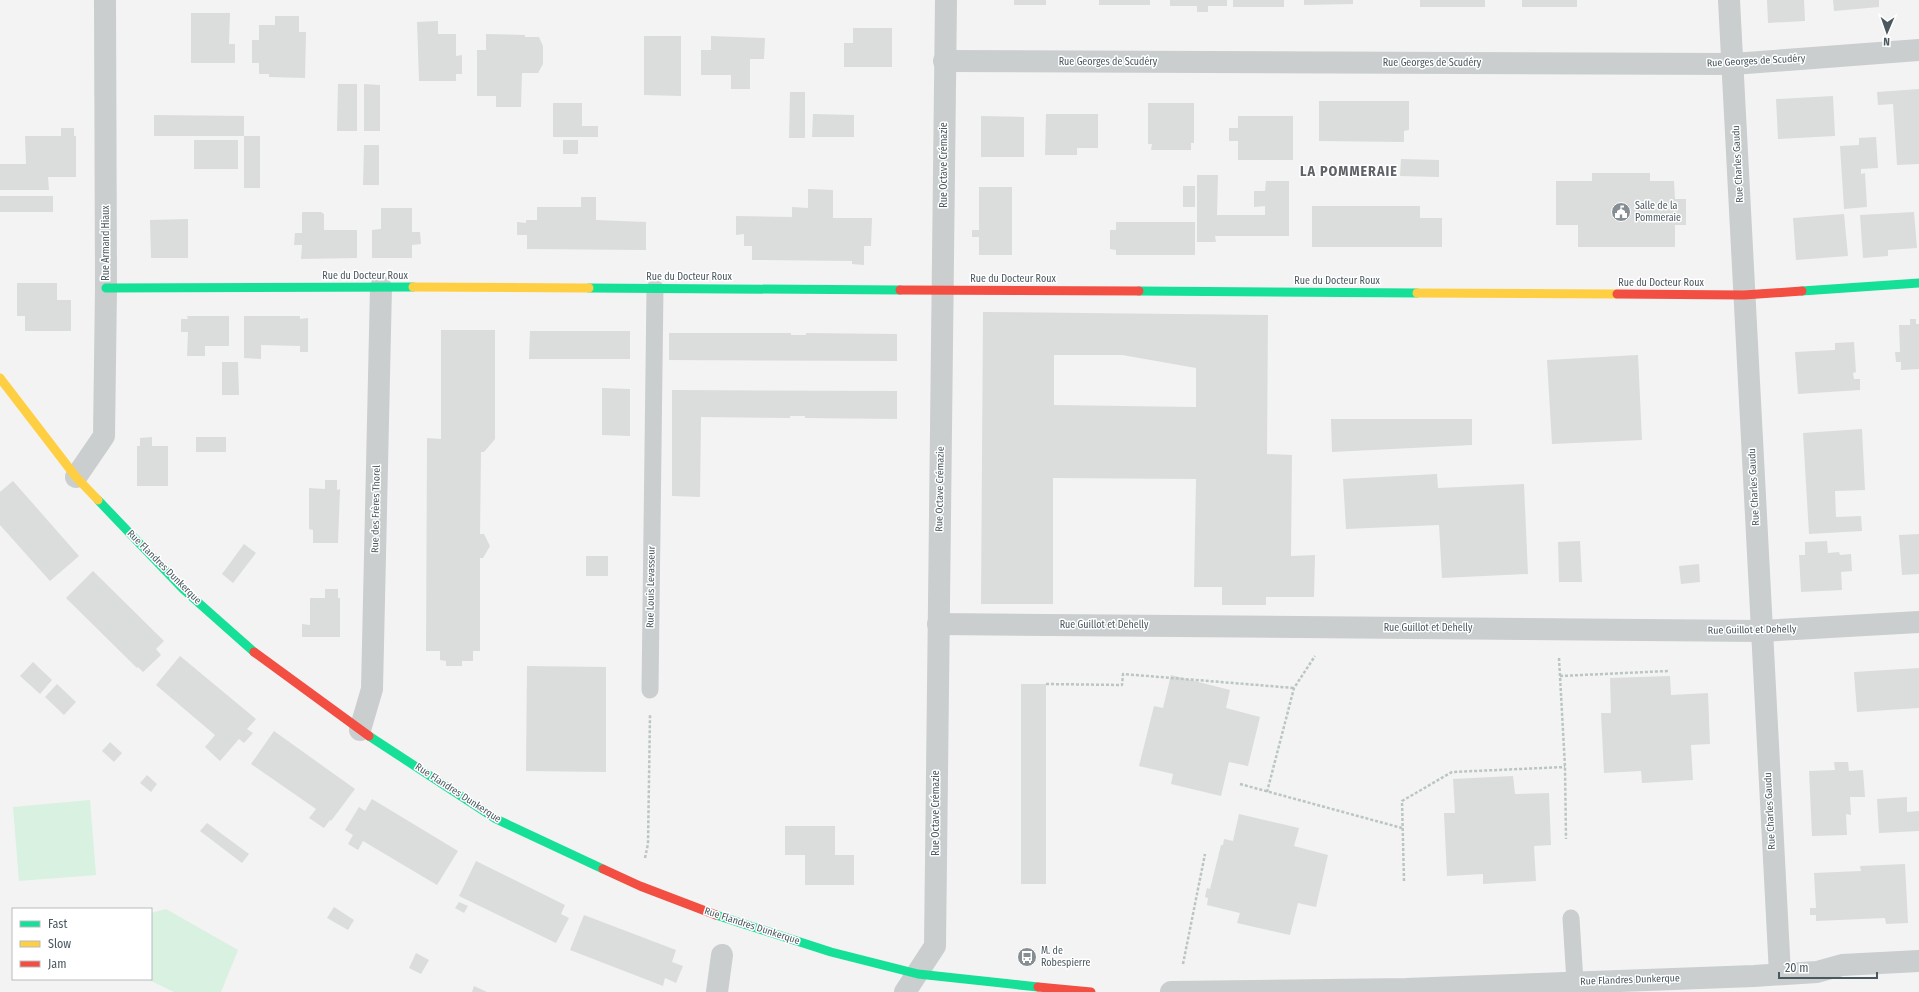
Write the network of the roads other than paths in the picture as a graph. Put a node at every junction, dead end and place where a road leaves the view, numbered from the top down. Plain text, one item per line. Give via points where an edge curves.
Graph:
1 (105, 0) edge
2 (946, 0) edge
3 (1729, 0) edge
4 (1919, 50) edge
5 (944, 61) junction
6 (1733, 64) junction
7 (1919, 283) edge
8 (381, 287) junction
9 (106, 288) junction
10 (655, 288) junction
11 (943, 290) junction
12 (1744, 295) junction
13 (0, 378) edge
14 (76, 477) junction
15 (1919, 622) edge
16 (938, 624) junction
17 (1761, 631) junction
18 (650, 690) road end
19 (360, 730) junction
20 (1571, 918) dead end
21 (722, 955) dead end
22 (1919, 961) edge
23 (918, 974) junction
24 (1780, 974) junction
25 (1575, 982) junction
26 (717, 992) edge
27 (905, 992) edge
28 (1091, 992) edge
29 (1171, 992) edge
30 (1177, 992) edge

1 - 9 street, Rue Armand Hiaux
2 - 5 street, Rue Octave Crémazie
3 - 6 street, Rue Charles Gaudu
4 - 6 street, Rue Georges de Scudéry
5 - 6 street, Rue Georges de Scudéry
5 - 11 street, Rue Octave Crémazie
6 - 12 street, Rue Charles Gaudu
7 - 12 street, Rue du Docteur Roux
8 - 9 street, Rue du Docteur Roux
8 - 10 street, Rue du Docteur Roux
8 - 19 street, Rue des Frères Thorel via 372,689
9 - 14 street, Rue Armand Hiaux via 104,436
10 - 11 street, Rue du Docteur Roux
10 - 18 lane, Rue Louis Levasseur
11 - 12 street, Rue du Docteur Roux
11 - 16 street, Rue Octave Crémazie
12 - 17 street, Rue Charles Gaudu
13 - 14 street, Rue Flandres Dunkerque
14 - 19 street, Rue Flandres Dunkerque via 182,589 257,654
15 - 17 street, Rue Guillot et Dehelly
16 - 17 street, Rue Guillot et Dehelly
16 - 23 street, Rue Octave Crémazie via 935,946
17 - 24 street, Rue Charles Gaudu
19 - 23 street, Rue Flandres Dunkerque via 496,819 640,886 734,921 831,952
20 - 25 lane
21 - 26 street
22 - 24 street, Rue Flandres Dunkerque via 1842,965 1817,972
23 - 27 street, Rue Octave Crémazie
23 - 28 street, Rue Flandres Dunkerque
24 - 25 street, Rue Flandres Dunkerque
25 - 30 street, Rue Flandres Dunkerque via 1406,989
29 - 30 street, Rue Flandres Dunkerque

